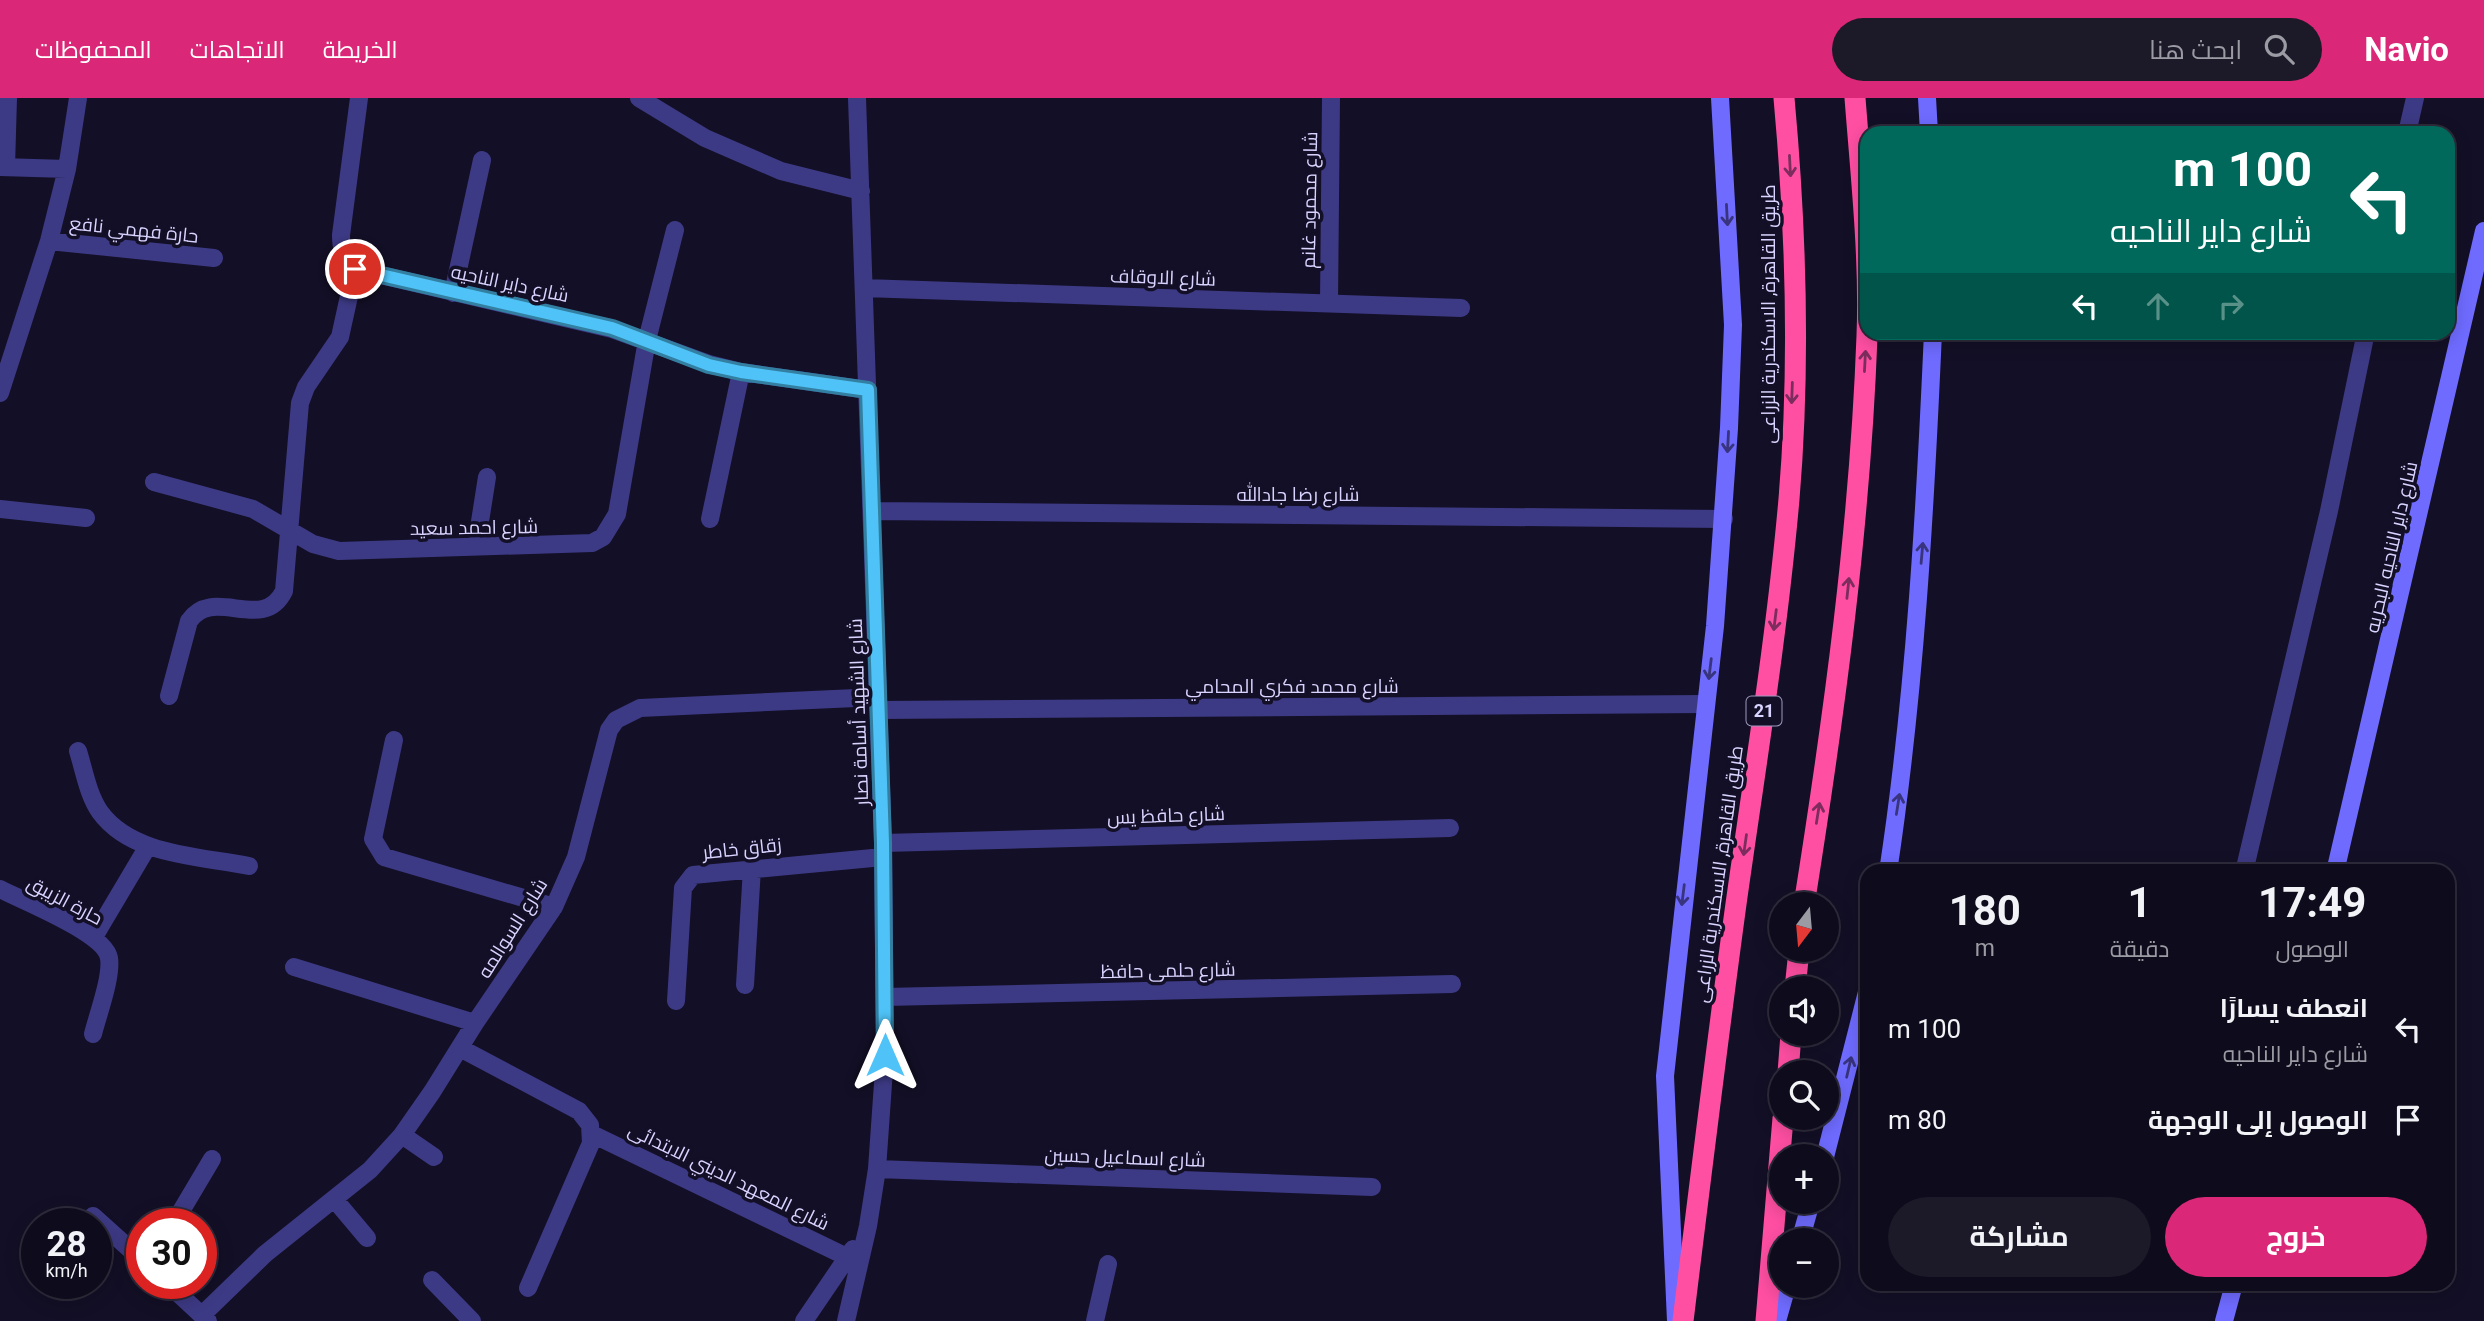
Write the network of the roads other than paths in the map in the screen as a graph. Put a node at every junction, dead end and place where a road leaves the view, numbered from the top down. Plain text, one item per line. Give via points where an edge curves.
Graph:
1 (8, 98) edge
2 (78, 98) edge
3 (359, 98) edge
4 (639, 98) edge
5 (857, 98) edge
6 (1331, 98) edge
7 (1720, 98) edge
8 (1784, 98) edge
9 (1855, 98) edge
10 (1927, 98) edge
11 (2415, 98) edge
12 (1929, 126) edge
13 (2409, 126) edge
14 (482, 160) dead end
15 (3, 167) edge
16 (67, 169) junction
17 (861, 191) junction
18 (1860, 196) edge
19 (675, 230) dead end
20 (2484, 231) edge
21 (50, 241) junction
22 (214, 258) dead end
23 (355, 269) junction
24 (864, 288) junction
25 (453, 293) junction
26 (1329, 303) junction
27 (1461, 308) dead end
28 (647, 340) junction
29 (1867, 340) edge
30 (1933, 340) edge
31 (2364, 340) edge
32 (741, 372) junction
33 (868, 390) junction
34 (0, 393) edge
35 (487, 477) dead end
36 (154, 482) dead end
37 (0, 509) edge
38 (872, 511) junction
39 (86, 518) dead end
40 (710, 519) dead end
41 (1724, 519) junction
42 (288, 532) junction
43 (476, 547) junction
44 (169, 696) dead end
45 (878, 703) junction
46 (1705, 704) junction
47 (394, 740) dead end
48 (78, 751) dead end
49 (1450, 828) dead end
50 (148, 846) junction
51 (883, 850) junction
52 (1889, 864) edge
53 (2246, 864) edge
54 (2338, 864) edge
55 (249, 866) dead end
56 (752, 868) junction
57 (0, 889) edge
58 (1806, 892) edge
59 (554, 907) junction
60 (94, 937) junction
61 (294, 967) dead end
62 (1452, 984) dead end
63 (745, 985) dead end
64 (885, 997) junction
65 (676, 1001) dead end
66 (1860, 1020) edge
67 (475, 1023) junction
68 (93, 1034) dead end
69 (460, 1048) junction
70 (1782, 1130) edge
71 (592, 1134) junction
72 (402, 1135) junction
73 (1828, 1144) edge
74 (434, 1157) dead end
75 (212, 1158) dead end
76 (877, 1169) junction
77 (1372, 1187) dead end
78 (335, 1200) junction
79 (183, 1208) edge
80 (868, 1226) junction
81 (112, 1233) edge
82 (367, 1238) dead end
83 (126, 1246) edge
84 (847, 1257) junction
85 (1108, 1265) dead end
86 (432, 1280) dead end
87 (528, 1288) dead end
88 (2232, 1291) edge
89 (1784, 1298) edge
90 (184, 1299) edge
91 (205, 1318) edge
92 (472, 1321) edge
93 (804, 1321) edge
94 (846, 1321) edge
95 (1095, 1321) edge
96 (1676, 1321) edge
97 (1683, 1321) edge
98 (1766, 1321) edge
99 (1777, 1321) edge
100 (2224, 1321) edge

1 - 15 street
2 - 16 street
3 - 23 street via 341,235 341,248
4 - 17 street via 705,138 768,165
5 - 17 street, شارع الشهيد أسامة نصار
6 - 26 street, شارع محمود غانم
7 -> 41 street via 1732,325
8 -> 97 highway, طريق القاهرة, الاسكندرية الزراعى / 21 via 1794,332 1789,497
18 -> 9 highway
10 - 12 street
11 - 13 street
14 - 25 street
15 - 16 street
16 - 21 street
17 - 24 street, شارع الشهيد أسامة نصار
19 - 28 street, شارع احمد سعيد
20 - 54 street, شارع داير الناحيه البحريه
21 - 22 street, حارة فهمي نافع
21 - 34 street
23 - 25 street, شارع داير الناحيه
23 - 42 street via 340,337 300,403
24 - 26 street, شارع الاوقاف
24 - 33 street, شارع الشهيد أسامة نصار
25 - 28 street, شارع داير الناحيه
26 - 27 street, شارع الاوقاف
28 - 32 street, شارع داير الناحيه via 709,365
28 - 43 street, شارع احمد سعيد via 612,527 592,543
58 -> 29 highway via 1835,710 1858,501
52 -> 30 street via 1905,759 1925,518
31 - 53 street
32 - 33 street, شارع داير الناحيه
32 - 40 street
33 - 38 street, شارع الشهيد أسامة نصار
35 - 43 street
36 - 42 street, شارع احمد سعيد via 253,509
37 - 39 street
38 - 41 street, شارع رضا جادالله
38 - 45 street, شارع الشهيد أسامة نصار
41 -> 46 street
42 - 43 street, شارع احمد سعيد via 339,551
42 - 44 street via 284,591 279,601 261,611 211,606 195,612
45 - 46 street, شارع محمد فكري المحامي
45 - 51 street, شارع الشهيد أسامة نصار
45 - 59 street, شارع السوالمه via 640,708 628,712 609,730 576,857
46 -> 96 street via 1665,1076
47 - 59 street via 373,839 384,857
48 - 50 street via 99,811 121,833
49 - 51 street, شارع حافظ يس
50 - 55 street
50 - 60 street
51 - 56 street, زقاق خاطر
51 - 64 street, شارع الشهيد أسامة نصار
56 - 63 street
56 - 65 street, زقاق خاطر via 701,872 683,888
57 - 60 street, حارة الزيبق
59 - 67 street, شارع السوالمه
60 - 68 street, حارة الزيبق via 109,958
61 - 67 street
62 - 64 street, شارع حلمى حافظ
64 - 76 street, شارع الشهيد أسامة نصار
73 -> 66 street
67 - 69 street, شارع السوالمه
69 - 71 street via 579,1111
69 - 72 street, شارع السوالمه
70 - 98 highway
71 - 84 street, شارع المعهد الديني الابتدائى
71 - 87 street
72 - 74 street
72 - 78 street, شارع السوالمه
75 - 79 street
76 - 77 street, شارع اسماعيل حسين
76 - 80 street, شارع الشهيد أسامة نصار
78 - 82 street
78 - 91 street, شارع السوالمه via 265,1254
80 - 84 street
80 - 94 street, شارع الشهيد أسامة نصار
81 - 83 street
84 - 93 street
85 - 95 street
86 - 92 street
88 - 100 street
89 - 99 street
90 - 91 street

